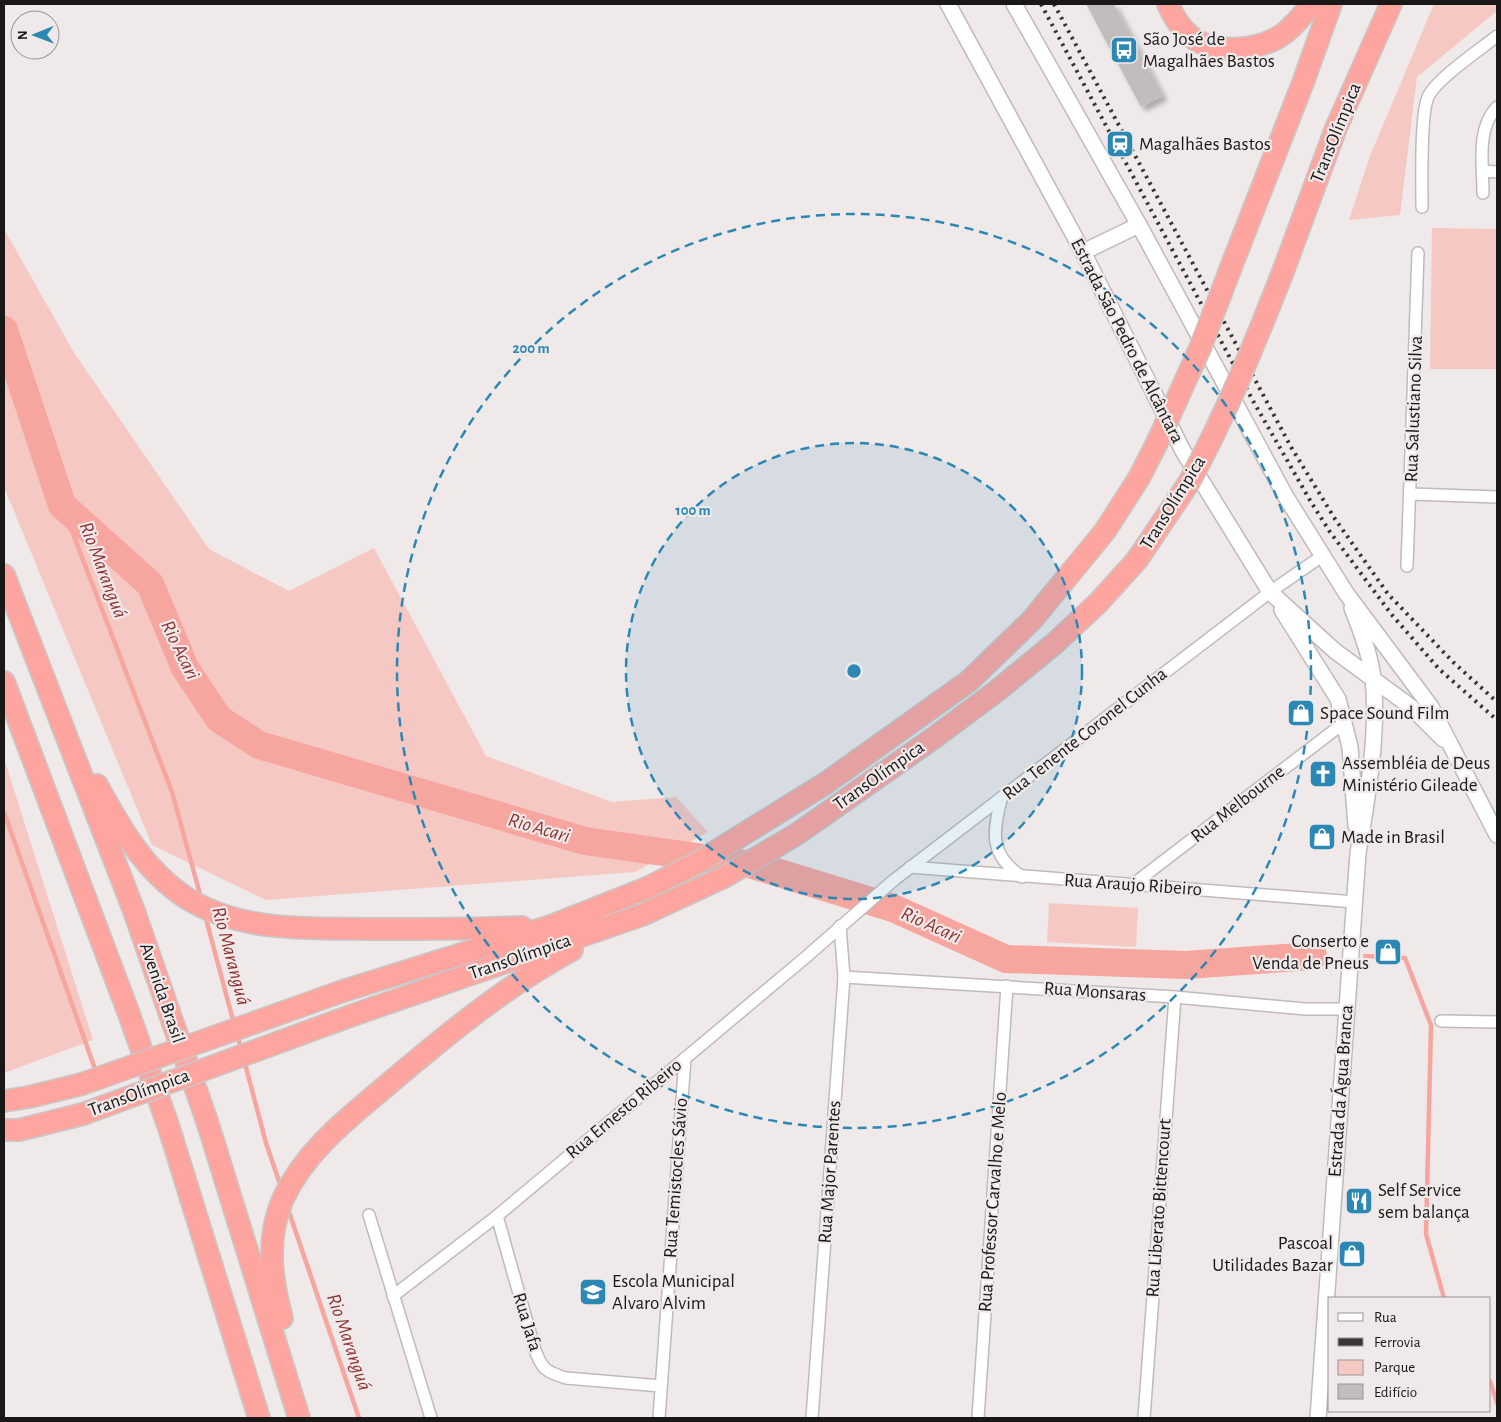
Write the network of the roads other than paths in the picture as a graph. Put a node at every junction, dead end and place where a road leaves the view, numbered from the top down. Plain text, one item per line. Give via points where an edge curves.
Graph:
1 (948, 4) edge
2 (1014, 4) edge
3 (1168, 4) edge
4 (1312, 4) edge
5 (1331, 4) edge
6 (1391, 4) edge
7 (1497, 36) edge
8 (1497, 107) edge
9 (1483, 171) junction
10 (1497, 172) edge
11 (1483, 193) dead end
12 (1422, 208) dead end
13 (1139, 225) junction
14 (1083, 252) junction
15 (1418, 252) dead end
16 (1411, 494) junction
17 (1497, 496) edge
18 (1322, 556) junction
19 (1407, 566) dead end
20 (4, 575) edge
21 (1270, 592) junction
22 (1346, 593) junction
23 (1373, 678) junction
24 (4, 682) edge
25 (1345, 722) junction
26 (4, 724) edge
27 (64, 732) junction
28 (1454, 749) junction
29 (1001, 800) junction
30 (1497, 835) edge
31 (1358, 854) junction
32 (910, 867) junction
33 (1022, 877) junction
34 (1131, 886) junction
35 (1355, 902) junction
36 (645, 914) junction
37 (852, 917) joint
38 (550, 926) junction
39 (840, 926) junction
40 (844, 977) junction
41 (1007, 986) junction
42 (1175, 997) junction
43 (1347, 1009) junction
44 (129, 1014) junction
45 (1441, 1020) dead end
46 (1497, 1022) edge
47 (685, 1058) junction
48 (4, 1101) edge
49 (4, 1130) edge
50 (369, 1215) dead end
51 (497, 1216) junction
52 (393, 1296) junction
53 (661, 1386) junction
54 (259, 1418) edge
55 (299, 1418) edge
56 (312, 1418) edge
57 (431, 1418) edge
58 (659, 1418) edge
59 (812, 1418) edge
60 (978, 1418) edge
61 (1144, 1418) edge
62 (1318, 1418) edge

1 - 14 street, Estrada São Pedro de Alcântara
2 - 13 street, Estrada São Pedro de Alcântara
3 - 4 highway via 1183,30 1216,49 1223,49 1261,45 1285,33
5 - 38 highway, TransOlímpica, bridge via 1202,346 1139,478 1105,531 1067,580 969,681 826,783 697,863 600,908
6 - 36 highway, TransOlímpica, bridge via 1336,128 1243,373 1188,484 1137,560 1054,644 936,737 797,834 726,876
7 - 12 street via 1441,82 1429,96 1425,112
8 - 9 street via 1488,116 1482,134
9 - 10 street
9 - 11 street
13 - 14 street
13 - 18 street, Estrada São Pedro de Alcântara via 1286,497
14 - 21 street, Estrada São Pedro de Alcântara via 1183,451
15 - 16 street, Rua Salustiano Silva
16 - 17 street
16 - 19 street, Rua Salustiano Silva
18 - 21 street, Rua Tenente Coronel Cunha
18 - 22 street, Estrada São Pedro de Alcântara
20 - 27 highway, Avenida Brasil
21 - 23 street, Estrada São Pedro de Alcântara via 1335,651
21 - 25 street, Estrada da Água Branca via 1329,682
21 - 29 street, Rua Tenente Coronel Cunha
22 - 23 street, Estrada da Água Branca
22 - 28 street, Estrada São Pedro de Alcântara via 1431,707
23 - 28 street, Estrada São Pedro de Alcântara via 1411,707
23 - 31 street, Estrada da Água Branca via 1371,756
24 - 44 highway, Avenida Brasil
25 - 31 street, Estrada da Água Branca via 1353,774
25 - 34 street, Rua Melbourne
26 - 44 highway via 112,994
27 - 38 highway via 126,836 168,885 204,907 250,922 282,927 472,929
27 - 55 highway, Avenida Brasil via 134,911 208,1124
28 - 30 street, Estrada São Pedro de Alcântara
29 - 32 street, Rua Tenente Coronel Cunha
29 - 33 street via 995,824 996,844 1003,861
31 - 35 street, Estrada da Água Branca
32 - 33 street, Rua Araujo Ribeiro
32 - 37 street, Rua Tenente Coronel Cunha
33 - 34 street, Rua Araujo Ribeiro
34 - 35 street, Rua Araujo Ribeiro
35 - 43 street, Estrada da Água Branca
36 - 49 highway, TransOlímpica, bridge via 353,1015 84,1114 19,1130
36 - 56 highway via 524,977 466,1018 318,1145 296,1174 275,1222 271,1248 272,1276
37 - 39 street, Rua Ernesto Ribeiro
38 - 48 highway, TransOlímpica, bridge via 343,991 82,1084
39 - 40 street, Rua Major Parentes
39 - 47 street, Rua Ernesto Ribeiro
40 - 41 street, Rua Monsaras
40 - 59 street, Rua Major Parentes
41 - 42 street, Rua Monsaras
41 - 60 street, Rua Professor Carvalho e Melo
42 - 43 street, Rua Monsaras via 1305,1009
42 - 61 street, Rua Liberato Bittencourt
43 - 62 street, Estrada da Água Branca
44 - 54 highway, Avenida Brasil via 169,1128
45 - 46 street
47 - 51 street, Rua Ernesto Ribeiro
47 - 53 street, Rua Temistocles Sávio
50 - 52 street
51 - 52 street, Rua Ernesto Ribeiro
51 - 53 street, Rua Jafa via 541,1366 566,1378
52 - 57 street
53 - 58 street, Rua Temistocles Sávio

